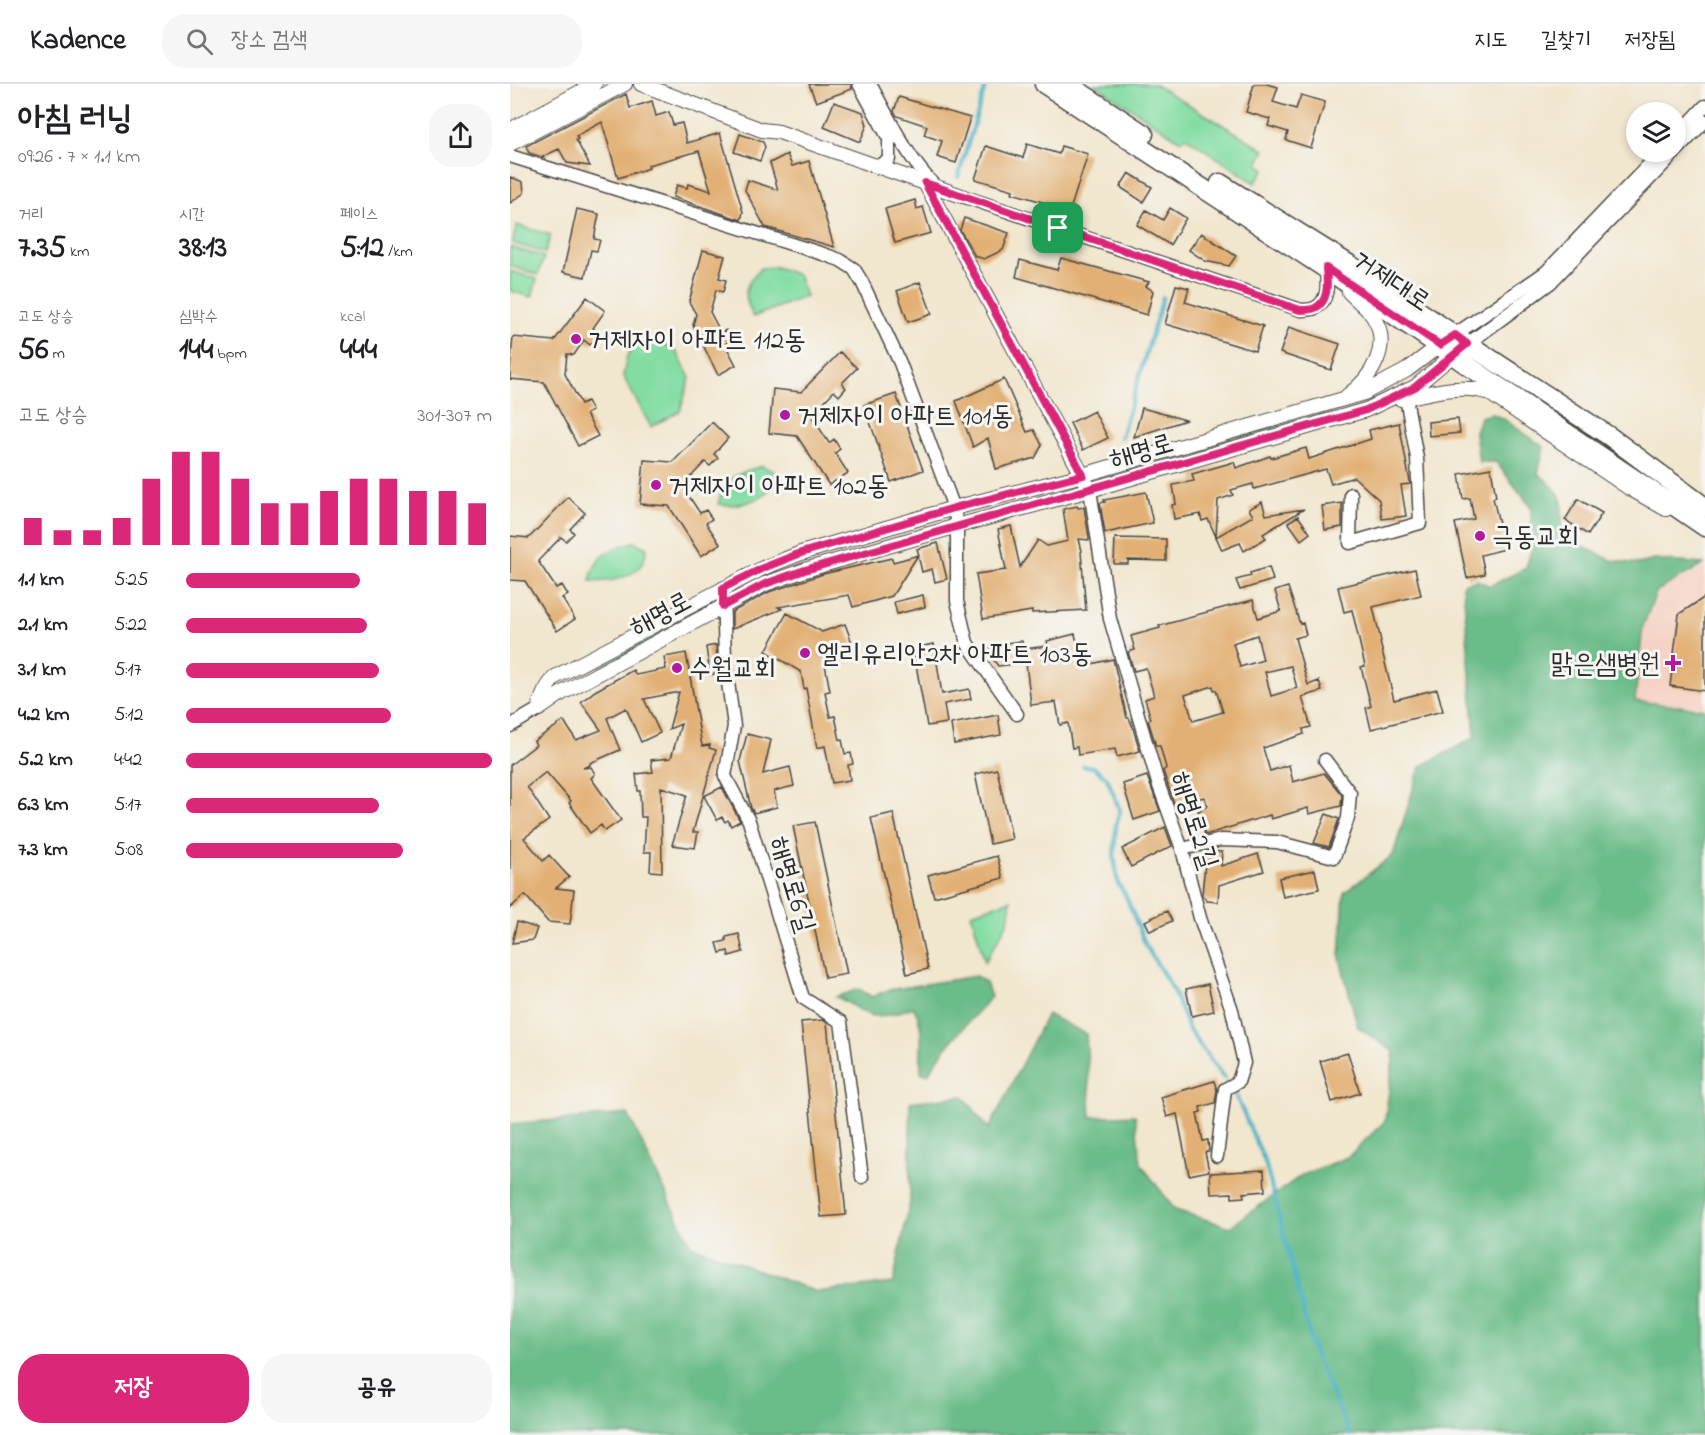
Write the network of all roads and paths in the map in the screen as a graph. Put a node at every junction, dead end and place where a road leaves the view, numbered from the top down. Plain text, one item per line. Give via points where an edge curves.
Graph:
1 (595, 84) edge
2 (625, 84) edge
3 (640, 84) edge
4 (661, 84) edge
5 (859, 84) edge
6 (870, 84) edge
7 (1044, 84) edge
8 (1068, 84) edge
9 (1705, 106) edge
10 (1705, 121) edge
11 (1686, 126) edge
12 (771, 129) junction
13 (510, 130) edge
14 (510, 144) edge
15 (510, 156) edge
16 (1651, 162) edge
17 (877, 166) junction
18 (931, 185) junction
19 (962, 196) joint
20 (1326, 268) junction
21 (1454, 344) junction
22 (1406, 398) junction
23 (1340, 400) junction
24 (1381, 404) junction
25 (1083, 475) junction
26 (1090, 490) junction
27 (1351, 494) dead end
28 (1705, 507) edge
29 (954, 508) junction
30 (957, 526) junction
31 (1705, 528) edge
32 (723, 588) junction
33 (723, 606) junction
34 (539, 709) junction
35 (1017, 714) dead end
36 (510, 726) edge
37 (1325, 760) dead end
38 (1182, 849) junction
39 (1217, 1156) dead end
40 (862, 1177) dead end

1 - 13 street
2 - 14 street
3 - 12 street via 762,130
4 - 12 street
5 - 17 street via 889,139 889,159
6 - 18 street
7 - 20 main road, 거제대로
8 - 21 main road, 거제대로 via 1352,266
9 - 11 street
10 - 21 street via 1550,283
12 - 17 street
15 - 29 street via 824,254 854,269 890,338
16 - 21 street via 1546,272
17 - 18 street
18 - 19 street
18 - 25 street
19 - 20 street via 1300,310 1315,308 1324,300 1328,287
20 - 21 main road, 거제대로
20 - 23 street via 1372,316 1380,335 1379,355 1370,373 1359,387
21 - 23 street, 해명로 via 1364,393
21 - 24 street, 해명로 via 1415,387
21 - 28 main road, 거제대로 via 1609,436
21 - 31 main road, 거제대로
22 - 24 street
22 - 27 street via 1417,458 1420,523 1350,543
22 - 31 street via 1461,388 1489,393 1629,489
23 - 25 street, 해명로
24 - 26 street, 해명로
25 - 26 street
25 - 29 street, 해명로
26 - 30 street, 해명로
26 - 38 street, 해명로2길 via 1110,619 1158,783
29 - 30 street
29 - 32 street, 해명로 via 801,553
30 - 33 street, 해명로 via 795,573
30 - 35 street via 957,600 967,643
32 - 33 street, 해명로6길
32 - 34 street, 해명로 via 555,676
33 - 34 street, 해명로
33 - 40 street, 해명로6길 via 725,661 734,726 725,776 748,821 803,998 841,1022
34 - 36 street, 해명로
37 - 38 street via 1350,793 1348,819 1334,857 1277,842 1221,840
38 - 39 street, 해명로2길 via 1245,1063 1238,1082 1225,1089

